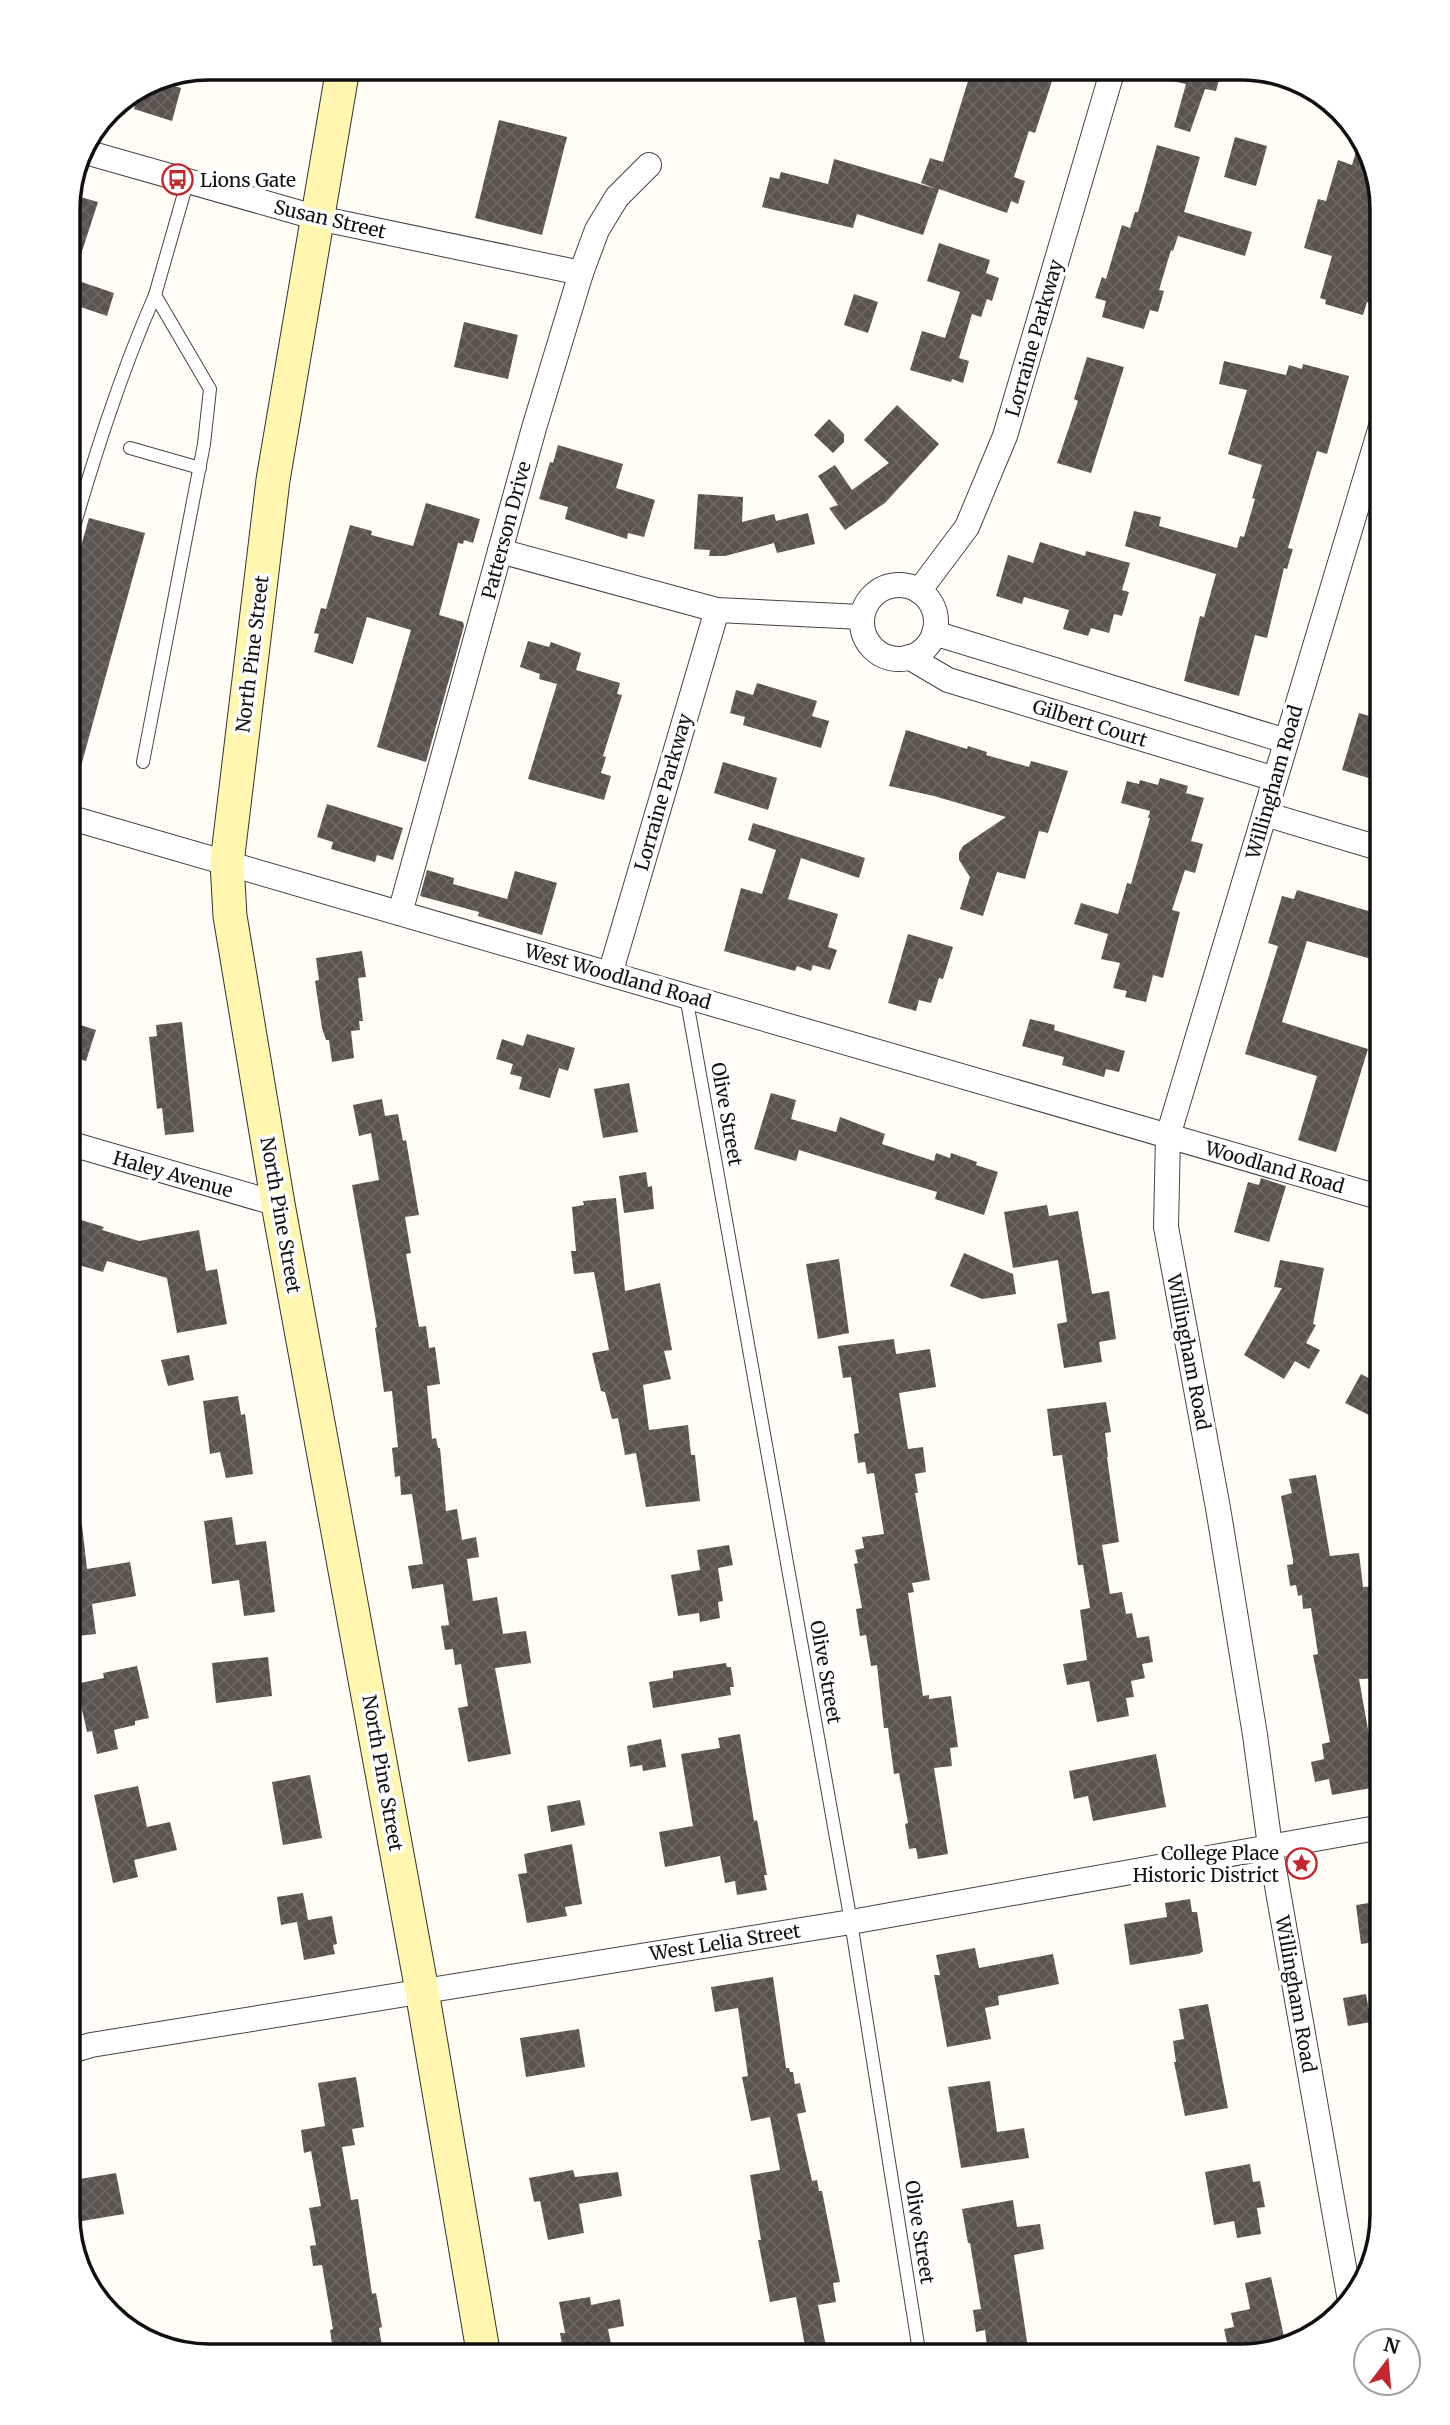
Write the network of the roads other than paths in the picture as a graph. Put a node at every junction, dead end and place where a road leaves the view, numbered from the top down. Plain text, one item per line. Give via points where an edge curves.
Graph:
1 (341, 81) edge
2 (1109, 81) edge
3 (93, 154) edge
4 (649, 165) dead end
5 (187, 183) junction
6 (318, 218) junction
7 (581, 273) junction
8 (155, 295) junction
9 (130, 448) dead end
10 (1370, 463) edge
11 (200, 468) junction
12 (81, 502) edge
13 (500, 551) junction
14 (919, 591) junction
15 (717, 610) junction
16 (862, 617) junction
17 (934, 633) junction
18 (909, 657) junction
19 (1113, 687) junction
20 (1102, 726) junction
21 (1286, 741) junction
22 (143, 762) dead end
23 (1275, 779) junction
24 (1265, 814) junction
25 (81, 821) edge
26 (1370, 845) edge
27 (227, 863) junction
28 (400, 913) junction
29 (610, 974) junction
30 (686, 996) junction
31 (1168, 1136) junction
32 (81, 1147) edge
33 (1370, 1195) edge
34 (278, 1204) junction
35 (1370, 1829) edge
36 (1270, 1846) junction
37 (851, 1922) junction
38 (422, 1991) junction
39 (80, 2048) edge
40 (1347, 2289) edge
41 (482, 2344) edge
42 (918, 2344) edge

1 - 6 main road, North Pine Street
2 - 14 street, Lorraine Parkway via 1005,436 967,527
3 - 5 street, Susan Street
4 - 7 street, Patterson Drive via 617,197 597,230
5 - 6 street, Susan Street
5 - 8 lane
6 - 7 street, Susan Street
6 - 27 main road, North Pine Street via 273,480
7 - 13 street, Patterson Drive
8 - 11 lane via 210,389
8 - 12 lane via 134,343
9 - 11 lane
10 - 21 street, Willingham Road
11 - 22 lane
13 - 15 street
13 - 28 street, Patterson Drive
14 - 16 street via 908,586 883,588 873,595
14 - 17 street via 934,609
15 - 16 street
15 - 29 street, Lorraine Parkway
16 - 18 street via 867,641 875,650 897,659
17 - 18 street via 929,644
17 - 19 street
18 - 20 street, Gilbert Court via 948,680
19 - 20 street
19 - 21 street
20 - 23 street, Gilbert Court
21 - 23 street, Willingham Road
23 - 24 street, Willingham Road
24 - 26 street
24 - 31 street, Willingham Road
25 - 27 street, West Woodland Road
27 - 28 street, West Woodland Road
27 - 34 main road, North Pine Street via 230,916
28 - 29 street, West Woodland Road
29 - 30 street, West Woodland Road
30 - 31 street, West Woodland Road
30 - 37 lane, Olive Street
31 - 33 street, Woodland Road
31 - 36 street, Willingham Road via 1166,1227 1221,1521
32 - 34 street, Haley Avenue
34 - 38 main road, North Pine Street
35 - 36 street, West Lelia Street
36 - 37 street, West Lelia Street
36 - 40 street, Willingham Road
37 - 38 street, West Lelia Street
37 - 42 lane, Olive Street
38 - 39 street, West Lelia Street
38 - 41 main road, North Pine Street

